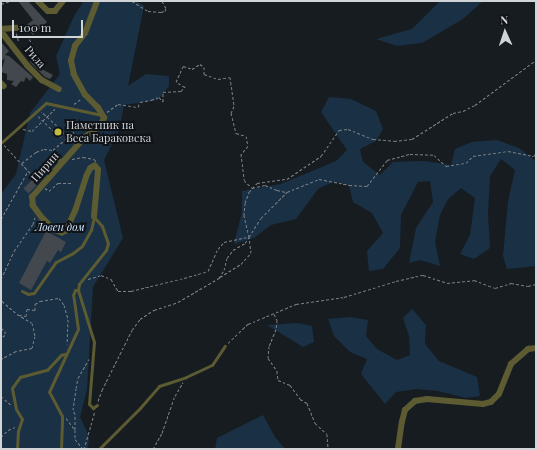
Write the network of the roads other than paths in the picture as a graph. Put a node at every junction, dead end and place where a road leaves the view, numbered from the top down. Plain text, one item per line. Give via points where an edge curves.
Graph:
1 (38, 1) edge
2 (62, 1) edge
3 (97, 1) edge
4 (1, 29) edge
5 (17, 30) road end
6 (1, 34) edge
7 (59, 89) dead end
8 (104, 115) junction
9 (2, 142) edge
10 (65, 159) junction
11 (36, 180) road end
12 (94, 217) junction
13 (78, 290) junction
14 (22, 291) dead end
15 (225, 346) road end
16 (536, 348) edge
17 (65, 354) junction
18 (97, 405) road end
19 (17, 449) edge
20 (61, 449) edge
21 (99, 449) edge
22 (398, 449) edge

1 - 2 street via 48,11 55,11
3 - 8 street via 85,32 75,46 71,61 74,75 85,95
4 - 5 street
6 - 7 street, Рила via 42,80
8 - 9 lane via 46,103
8 - 10 street, Пирин via 100,126 84,138
10 - 11 lane via 54,160
10 - 12 street, Пирин via 32,197 33,206 54,230 62,233 66,231 76,210 86,176 91,168 97,168
12 - 13 lane via 102,226 108,243 106,250 82,280
12 - 14 lane via 91,230 82,246 56,262 34,293
13 - 17 lane via 75,290 73,296 78,328
13 - 18 lane via 94,342 89,404 93,408
15 - 21 lane via 212,365 159,386
16 - 22 street via 528,349 511,364 499,394 491,402 483,404 427,399 415,401 405,410
17 - 19 lane via 47,370 20,377 12,388 16,409 22,419
17 - 20 lane via 50,392 62,416

